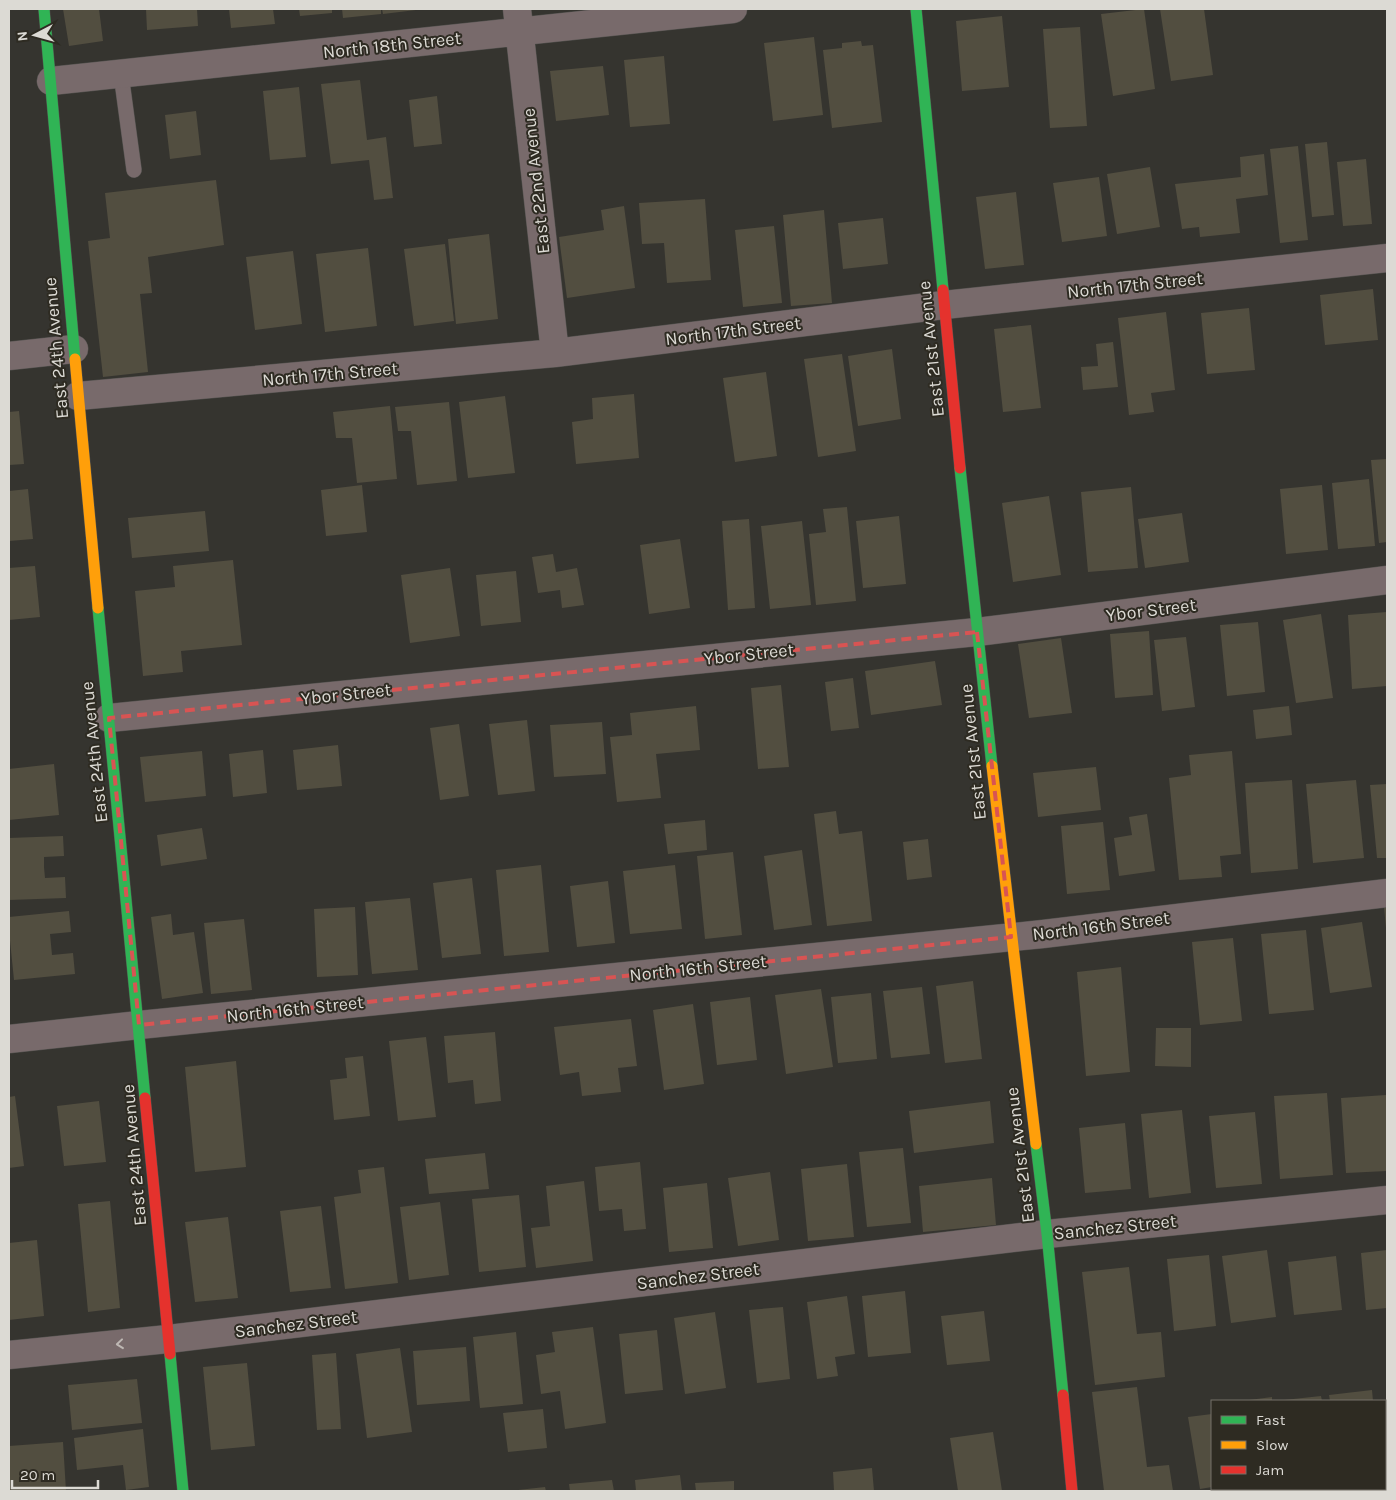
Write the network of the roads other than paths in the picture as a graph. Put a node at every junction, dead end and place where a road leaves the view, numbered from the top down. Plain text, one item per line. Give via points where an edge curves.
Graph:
1 (44, 9) edge
2 (733, 9) edge
3 (916, 9) edge
4 (518, 20) edge
5 (121, 74) junction
6 (51, 81) junction
7 (134, 170) dead end
8 (1387, 258) edge
9 (944, 305) junction
10 (74, 349) junction
11 (555, 353) junction
12 (9, 356) edge
13 (78, 396) junction
14 (1387, 580) edge
15 (977, 632) junction
16 (108, 718) junction
17 (1387, 893) edge
18 (1011, 937) junction
19 (139, 1025) junction
20 (9, 1039) edge
21 (1387, 1200) edge
22 (1047, 1234) junction
23 (168, 1339) junction
24 (9, 1355) edge
25 (183, 1491) edge
26 (1072, 1491) edge

1 - 6 street, East 24th Avenue
2 - 4 street, North 18th Street
3 - 9 street, East 21st Avenue
4 - 5 street, North 18th Street
4 - 11 street, East 22nd Avenue
5 - 6 street, North 18th Street
5 - 7 lane
6 - 10 street, East 24th Avenue
8 - 9 street, North 17th Street
9 - 11 street, North 17th Street
9 - 15 street, East 21st Avenue
10 - 12 street
10 - 13 street, East 24th Avenue
11 - 13 street, North 17th Street
13 - 16 street, East 24th Avenue
14 - 15 street, Ybor Street
15 - 16 street, Ybor Street
15 - 18 street, East 21st Avenue
16 - 19 street, East 24th Avenue
17 - 18 street, North 16th Street
18 - 19 street, North 16th Street
18 - 22 street, East 21st Avenue
19 - 20 street, North 16th Street
19 - 23 street, East 24th Avenue
21 - 22 street, Sanchez Street
22 - 23 street, Sanchez Street
22 - 26 street, East 21st Avenue
23 -> 24 street, Sanchez Street
23 - 25 street, East 24th Avenue

